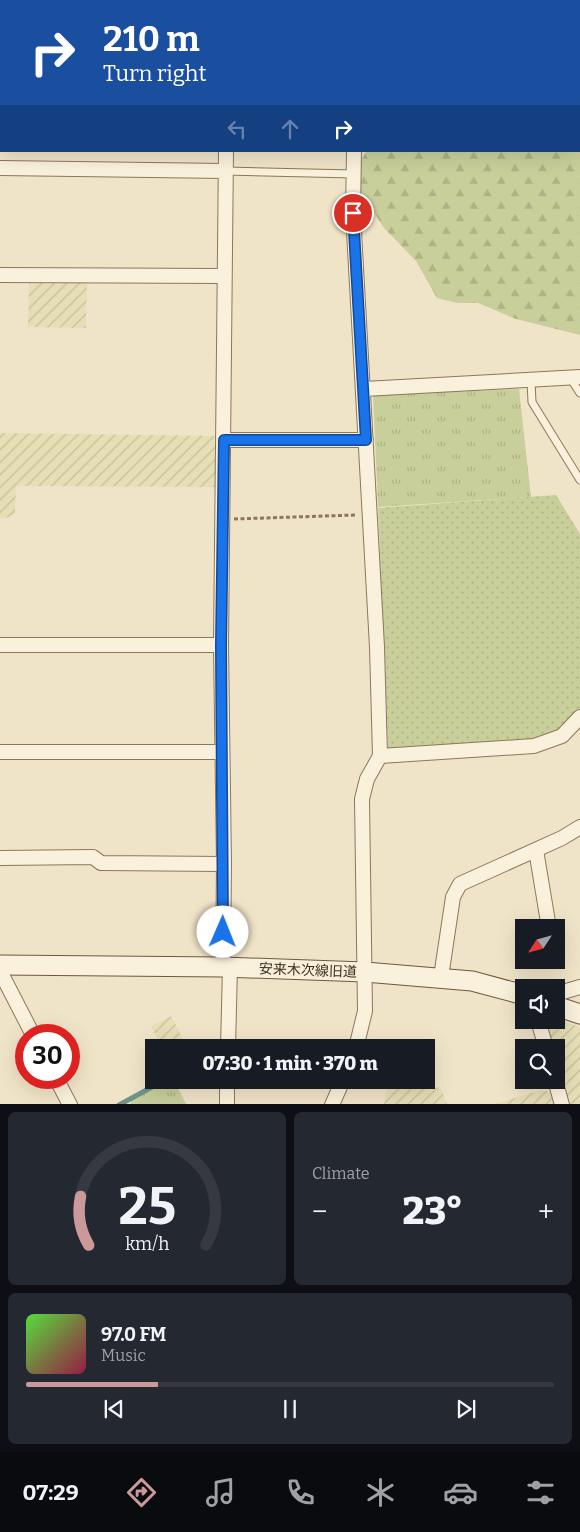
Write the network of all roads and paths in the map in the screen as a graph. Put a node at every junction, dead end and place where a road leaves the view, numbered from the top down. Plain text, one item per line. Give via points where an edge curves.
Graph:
1 (226, 152) edge
2 (354, 152) edge
3 (0, 168) edge
4 (226, 171) junction
5 (354, 174) junction
6 (0, 275) edge
7 (224, 276) junction
8 (576, 378) edge
9 (530, 381) junction
10 (364, 389) junction
11 (580, 393) edge
12 (224, 440) junction
13 (366, 440) junction
14 (580, 480) edge
15 (369, 514) junction
16 (223, 520) junction
17 (0, 645) edge
18 (221, 646) junction
19 (580, 718) edge
20 (0, 752) edge
21 (222, 752) junction
22 (380, 756) junction
23 (580, 827) edge
24 (536, 850) junction
25 (0, 858) edge
26 (224, 864) junction
27 (548, 919) edge
28 (0, 964) edge
29 (226, 967) junction
30 (0, 971) edge
31 (365, 972) junction
32 (441, 978) junction
33 (580, 987) edge
34 (565, 991) edge
35 (515, 993) edge
36 (565, 1009) edge
37 (580, 1014) edge
38 (28, 1024) edge
39 (228, 1039) edge
40 (358, 1039) edge
41 (62, 1089) edge
42 (227, 1089) edge
43 (340, 1089) edge
44 (558, 1089) edge
45 (70, 1104) edge
46 (227, 1104) edge
47 (332, 1104) edge
48 (562, 1104) edge

1 - 4 street
2 - 5 street
3 - 4 street
4 - 5 lane
4 - 7 street
5 - 10 street via 353,213
6 - 7 street
7 - 12 street
8 - 9 street
8 - 11 lane
9 - 10 street
9 - 14 lane via 532,402
10 - 13 street
12 - 13 street
12 - 16 street
13 - 15 street
15 - 16 path
15 - 22 street
16 - 18 street
17 - 18 street
18 - 21 street
19 - 22 street via 562,736 534,746
20 - 21 street
21 - 26 street
22 - 31 street via 367,779 362,799
23 - 24 street
24 - 27 street
24 - 32 street via 460,884 453,897
25 - 26 street via 93,857 101,863
26 - 29 street
28 - 29 street, 安来木次線旧道
29 - 31 street, 安来木次線旧道
29 - 39 street
30 - 38 street
31 - 32 street, 安来木次線旧道
31 - 40 street via 365,1011
32 - 35 street, 安来木次線旧道 via 472,981
33 - 34 street
36 - 37 street
41 - 45 street
42 - 46 street
43 - 47 street
44 - 48 street

